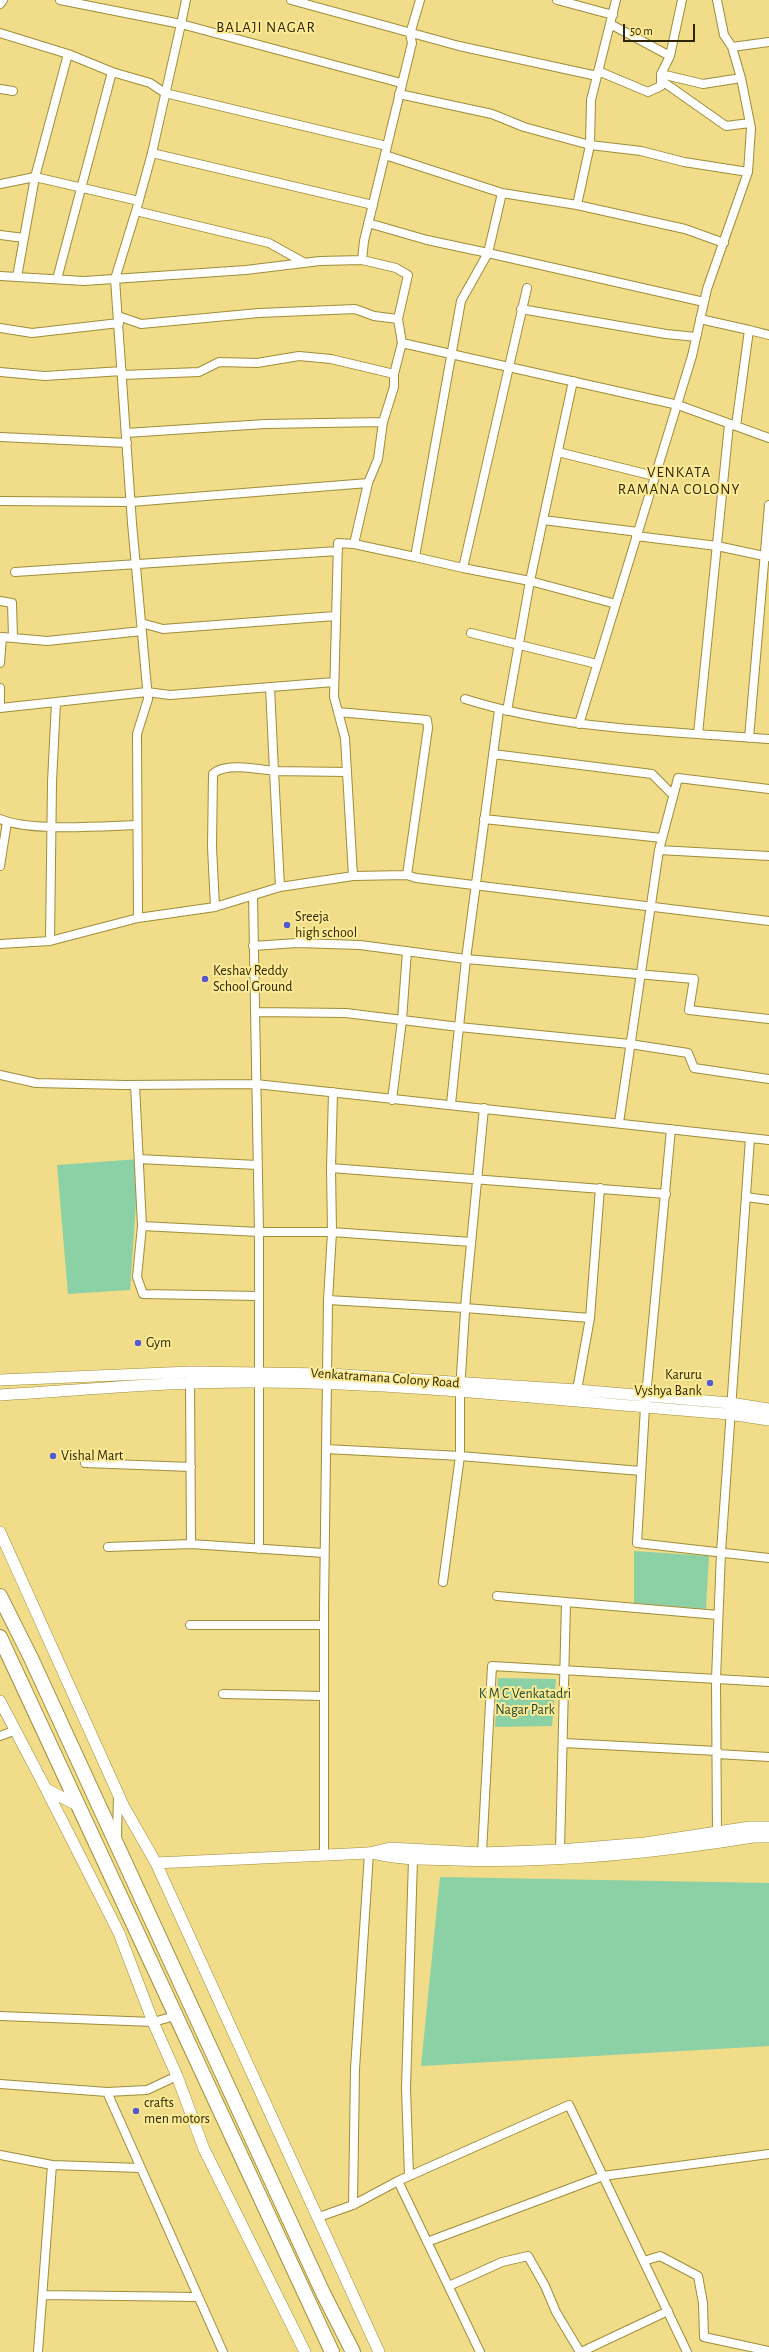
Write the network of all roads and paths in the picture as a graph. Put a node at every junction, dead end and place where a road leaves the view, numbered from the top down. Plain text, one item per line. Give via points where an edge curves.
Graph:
1 (3, 0) edge
2 (60, 0) edge
3 (186, 0) edge
4 (291, 0) edge
5 (420, 0) edge
6 (557, 0) edge
7 (616, 0) edge
8 (682, 0) edge
9 (717, 0) edge
10 (0, 4) edge
11 (613, 15) junction
12 (182, 24) junction
13 (610, 24) junction
14 (0, 33) edge
15 (410, 34) junction
16 (769, 42) edge
17 (732, 47) junction
18 (68, 54) junction
19 (670, 56) junction
20 (112, 72) junction
21 (598, 73) junction
22 (661, 78) junction
23 (741, 78) junction
24 (401, 83) junction
25 (0, 89) edge
26 (13, 91) dead end
27 (165, 92) junction
28 (399, 94) junction
29 (750, 123) junction
30 (590, 145) junction
31 (387, 146) junction
32 (152, 153) junction
33 (385, 155) junction
34 (748, 172) junction
35 (35, 177) junction
36 (0, 184) edge
37 (81, 188) junction
38 (502, 193) junction
39 (139, 202) junction
40 (373, 205) junction
41 (577, 206) junction
42 (136, 211) junction
43 (368, 223) junction
44 (0, 235) edge
45 (24, 238) junction
46 (724, 243) junction
47 (488, 254) junction
48 (362, 260) junction
49 (305, 263) junction
50 (0, 276) edge
51 (17, 277) junction
52 (57, 279) junction
53 (116, 279) junction
54 (527, 288) dead end
55 (704, 302) junction
56 (521, 309) junction
57 (398, 319) junction
58 (700, 319) junction
59 (118, 320) junction
60 (0, 328) edge
61 (749, 330) junction
62 (769, 335) edge
63 (696, 337) junction
64 (402, 343) junction
65 (452, 353) junction
66 (509, 366) junction
67 (0, 372) edge
68 (122, 373) junction
69 (394, 374) junction
70 (573, 381) junction
71 (678, 405) junction
72 (383, 422) junction
73 (732, 425) junction
74 (126, 433) junction
75 (0, 437) edge
76 (769, 438) edge
77 (127, 443) junction
78 (558, 452) junction
79 (654, 476) junction
80 (368, 483) junction
81 (0, 501) edge
82 (131, 502) junction
83 (769, 505) edge
84 (543, 520) junction
85 (637, 534) junction
86 (354, 544) junction
87 (716, 546) junction
88 (338, 551) junction
89 (415, 557) junction
90 (767, 557) edge
91 (136, 563) junction
92 (463, 568) junction
93 (15, 572) dead end
94 (530, 581) junction
95 (0, 601) edge
96 (616, 604) junction
97 (335, 616) junction
98 (142, 627) junction
99 (471, 633) dead end
100 (1, 637) edge
101 (13, 638) junction
102 (519, 645) junction
103 (0, 663) edge
104 (597, 664) junction
105 (334, 682) junction
106 (270, 687) junction
107 (0, 688) edge
108 (147, 692) junction
109 (465, 699) dead end
110 (56, 702) junction
111 (0, 708) edge
112 (503, 710) junction
113 (338, 712) junction
114 (579, 724) junction
115 (698, 734) junction
116 (749, 738) junction
117 (769, 739) edge
118 (493, 754) junction
119 (274, 771) junction
120 (347, 772) junction
121 (769, 789) edge
122 (673, 795) junction
123 (484, 819) junction
124 (4, 821) edge
125 (138, 825) junction
126 (52, 827) junction
127 (662, 838) junction
128 (659, 850) junction
129 (769, 856) edge
130 (0, 866) edge
131 (407, 875) junction
132 (353, 876) junction
133 (476, 884) junction
134 (280, 887) junction
135 (253, 895) junction
136 (650, 906) junction
137 (215, 907) junction
138 (138, 918) junction
139 (769, 921) edge
140 (50, 941) junction
141 (0, 944) edge
142 (254, 946) junction
143 (407, 951) junction
144 (466, 959) junction
145 (639, 974) junction
146 (255, 1012) junction
147 (769, 1019) edge
148 (402, 1020) junction
149 (459, 1027) junction
150 (630, 1044) junction
151 (0, 1075) edge
152 (769, 1079) edge
153 (256, 1084) junction
154 (135, 1085) junction
155 (333, 1092) junction
156 (392, 1100) junction
157 (451, 1104) junction
158 (484, 1108) junction
159 (619, 1123) junction
160 (671, 1129) junction
161 (750, 1138) junction
162 (769, 1140) edge
163 (139, 1159) junction
164 (257, 1165) junction
165 (331, 1168) junction
166 (478, 1178) junction
167 (600, 1188) junction
168 (666, 1194) junction
169 (746, 1197) junction
170 (769, 1200) edge
171 (142, 1226) junction
172 (259, 1232) junction
173 (332, 1232) junction
174 (471, 1242) junction
175 (259, 1296) junction
176 (328, 1300) junction
177 (465, 1308) junction
178 (590, 1318) junction
179 (258, 1377) junction
180 (190, 1378) junction
181 (328, 1378) junction
182 (0, 1380) edge
183 (460, 1387) junction
184 (577, 1390) junction
185 (0, 1395) edge
186 (646, 1402) junction
187 (729, 1409) junction
188 (769, 1409) edge
189 (769, 1420) edge
190 (326, 1450) junction
191 (460, 1456) junction
192 (85, 1463) dead end
193 (190, 1467) junction
194 (641, 1471) junction
195 (0, 1532) edge
196 (191, 1544) junction
197 (108, 1547) dead end
198 (259, 1549) junction
199 (720, 1552) junction
200 (324, 1553) junction
201 (769, 1558) edge
202 (443, 1582) dead end
203 (0, 1596) edge
204 (497, 1596) dead end
205 (566, 1602) junction
206 (718, 1614) junction
207 (190, 1625) dead end
208 (324, 1625) junction
209 (0, 1637) edge
210 (565, 1669) junction
211 (716, 1679) junction
212 (769, 1682) edge
213 (224, 1694) dead end
214 (324, 1696) junction
215 (0, 1701) edge
216 (16, 1730) junction
217 (0, 1736) edge
218 (564, 1743) junction
219 (717, 1753) junction
220 (769, 1756) edge
221 (46, 1789) junction
222 (118, 1795) junction
223 (77, 1805) junction
224 (769, 1827) edge
225 (717, 1838) junction
226 (769, 1838) edge
227 (116, 1845) junction
228 (638, 1848) junction
229 (560, 1850) junction
230 (369, 1852) junction
231 (482, 1853) junction
232 (324, 1854) junction
233 (413, 1859) junction
234 (156, 1863) junction
235 (0, 2016) edge
236 (175, 2016) junction
237 (153, 2022) junction
238 (177, 2076) junction
239 (0, 2084) edge
240 (107, 2092) junction
241 (769, 2154) edge
242 (0, 2155) edge
243 (52, 2165) junction
244 (140, 2168) junction
245 (409, 2176) junction
246 (603, 2176) junction
247 (398, 2181) junction
248 (353, 2205) junction
249 (319, 2217) junction
250 (427, 2242) junction
251 (644, 2261) junction
252 (449, 2286) junction
253 (44, 2295) junction
254 (198, 2297) junction
255 (668, 2311) junction
256 (769, 2351) edge
257 (38, 2352) edge
258 (222, 2352) edge
259 (305, 2352) edge
260 (332, 2352) edge
261 (353, 2352) edge
262 (379, 2352) edge
263 (480, 2352) edge
264 (580, 2352) edge
265 (688, 2352) edge

1 - 10 street
2 - 12 street
3 - 12 street
4 - 15 street
5 - 15 street
6 - 11 street
7 - 11 street
8 - 19 street
9 - 17 street via 724,34
11 - 13 street
12 - 24 street
12 - 27 street
13 - 19 street
13 - 21 street
14 - 18 street
15 - 21 street
15 - 24 street via 412,43
16 - 17 street
17 - 23 street
18 - 20 street
18 - 35 street
19 - 22 street
20 - 27 street via 150,82
20 - 37 street
21 - 22 street via 648,92 661,86
21 - 30 street via 591,100
22 - 23 street via 704,84
22 - 29 street via 726,126
23 - 29 street
24 - 28 street
25 - 26 street
27 - 31 street
27 - 32 street
28 - 30 street via 492,114 524,127
28 - 31 street
29 - 34 street
30 - 34 street via 641,151 684,162
30 - 41 street
31 - 33 street
32 - 39 street
32 - 40 street
33 - 38 street
33 - 40 street
34 - 46 street
35 - 36 street
35 - 37 street
35 - 45 street
37 - 39 street
37 - 52 street
38 - 41 street
38 - 47 street
39 - 42 street
40 - 43 street
41 - 46 street via 686,230
42 - 49 street via 269,243
42 - 53 street
43 - 47 street
43 - 48 street
44 - 45 street
45 - 51 street
46 - 55 street
47 - 55 street
47 - 65 street via 461,301
48 - 49 street
48 - 57 street via 396,268 408,275
49 - 53 street
50 - 51 street
51 - 52 street
52 - 53 street
53 - 59 street
54 - 56 street
55 - 58 street
56 - 63 street
56 - 66 street
57 - 59 street via 374,316 355,309 259,313 141,324
57 - 64 street
58 - 61 street
58 - 63 street
59 - 60 street via 32,333
59 - 68 street
61 - 62 street
61 - 73 street
63 - 71 street
64 - 65 street
64 - 69 street
65 - 66 street
65 - 89 street
66 - 70 street
66 - 92 street
67 - 68 street via 45,376
68 - 69 street via 199,372 219,362 257,363 299,356 331,359
68 - 74 street
69 - 72 street via 394,387
70 - 71 street
70 - 78 street
71 - 73 street
71 - 79 street
72 - 74 street via 265,424
72 - 80 street via 378,459
73 - 76 street
73 - 87 street
74 - 77 street
75 - 77 street
77 - 82 street
78 - 79 street
78 - 84 street
79 - 85 street
80 - 82 street
80 - 86 street
81 - 82 street
82 - 91 street
83 - 90 street
84 - 85 street
84 - 94 street
85 - 87 street
85 - 96 street
86 - 88 street via 338,543
86 - 89 street
87 - 90 street
87 - 115 street
88 - 91 street
88 - 97 street
89 - 92 street
90 - 116 street
91 - 93 street
91 - 98 street
92 - 94 street
94 - 96 street
94 - 102 street
95 - 101 street via 12,602
96 - 104 street
97 - 98 street via 163,629
97 - 105 street
98 - 101 street via 47,641
98 - 108 street
99 - 102 street
100 - 101 street
100 - 103 street
102 - 104 street
102 - 112 street
104 - 114 street
105 - 106 street
105 - 113 street
106 - 108 street via 170,695
106 - 119 street
107 - 111 street
108 - 110 street
108 - 125 street via 148,699 137,734
109 - 112 street
110 - 111 street
110 - 126 street
112 - 114 street
112 - 118 street
113 - 120 street via 345,738
113 - 131 street via 427,720 428,728
114 - 115 street
115 - 116 street
116 - 117 street
118 - 122 street via 652,774
118 - 123 street
119 - 120 street
119 - 134 street
119 - 137 street via 227,768 217,770 213,774 211,824
120 - 132 street
121 - 122 street via 678,778
122 - 127 street
123 - 127 street
123 - 133 street
124 - 126 street
124 - 130 street
125 - 126 street
125 - 138 street
126 - 140 street
127 - 128 street
128 - 129 street
128 - 136 street
131 - 132 street
131 - 133 street
132 - 134 street
133 - 136 street
133 - 144 street
134 - 135 street
135 - 137 street
135 - 142 street
136 - 139 street
136 - 145 street
137 - 138 street
138 - 140 street
140 - 141 street
142 - 143 street via 296,943 360,945
142 - 146 street
143 - 144 street
143 - 148 street
144 - 145 street
144 - 149 street
145 - 147 street via 694,979 689,1010
145 - 150 street
146 - 148 street via 346,1013
146 - 153 street
148 - 149 street
148 - 156 street
149 - 150 street
149 - 157 street
150 - 152 street via 688,1053 694,1068
150 - 159 street
151 - 154 street via 36,1083
153 - 154 street
153 - 155 street
153 - 164 street
154 - 163 street
155 - 156 street
155 - 165 street
156 - 157 street
157 - 158 street
158 - 159 street
158 - 166 street
159 - 160 street
160 - 161 street
160 - 168 street
161 - 162 street
161 - 169 street
163 - 164 street
163 - 171 street
164 - 172 street
165 - 166 street
165 - 173 street
166 - 167 street
166 - 174 street
167 - 168 street
167 - 178 street
168 - 186 street
169 - 170 street
169 - 187 street
171 - 172 street
171 - 175 street via 138,1277 143,1294
172 - 173 street
172 - 175 street
173 - 174 street
173 - 176 street
174 - 177 street
175 - 179 street
176 - 177 street
176 - 181 street
177 - 178 street
177 - 183 street
178 - 184 street
179 - 180 street, Venkatramana Colony Road
179 - 181 street, Venkatramana Colony Road
179 - 198 street
180 - 182 street, Venkatramana Colony Road
180 - 185 street
180 - 193 street
181 - 183 street, Venkatramana Colony Road
181 - 190 street
183 - 184 street, Venkatramana Colony Road
183 - 186 street
183 - 191 street
184 - 186 street, Venkatramana Colony Road
186 - 187 street, Venkatramana Colony Road
186 - 194 street
187 - 188 street, Venkatramana Colony Road
187 - 189 street
187 - 199 street
190 - 191 street
190 - 200 street
191 - 194 street
191 - 202 street
192 - 193 street
193 - 196 street
194 - 199 street via 637,1543
195 - 222 street
196 - 197 street
196 - 198 street
198 - 200 street
199 - 201 street
199 - 206 street
200 - 208 street
203 - 227 highway
204 - 205 street
205 - 206 street
205 - 210 street
206 - 211 street
207 - 208 street
208 - 214 street
209 - 223 highway
210 - 211 street
210 - 218 street
210 - 231 street via 492,1666
211 - 212 street
211 - 219 street
213 - 214 street
214 - 232 street
215 - 216 street
216 - 217 street
216 - 221 street
218 - 219 street
218 - 229 street
219 - 220 street
219 - 225 street
221 - 223 street
221 - 237 street via 119,1933
222 - 227 street
222 - 234 street
223 - 236 highway
224 - 225 street via 750,1827
225 - 226 street
225 - 228 street
227 - 261 highway via 304,2254
228 - 229 street
228 - 233 street via 590,1858 491,1861
229 - 231 street
230 - 231 street via 390,1848
230 - 232 street
230 - 233 street via 391,1858
230 - 248 street via 355,2069
232 - 234 street
233 - 245 street via 406,2088
234 - 249 street
235 - 237 street
236 - 237 street
236 - 260 highway
237 - 238 street
238 - 240 street via 147,2090
238 - 259 street via 204,2149
239 - 240 street
240 - 244 street
241 - 246 street
242 - 243 street
243 - 244 street
243 - 253 street
244 - 254 street
245 - 246 street via 569,2105
245 - 247 street
246 - 250 street
246 - 251 street
247 - 248 street
247 - 250 street
248 - 249 street
249 - 262 street
250 - 252 street
251 - 255 street
251 - 256 street via 660,2256 698,2276 703,2303 704,2337
252 - 263 street
252 - 264 street via 502,2262 528,2256 556,2312
253 - 254 street
253 - 257 street
254 - 258 street
255 - 264 street
255 - 265 street

